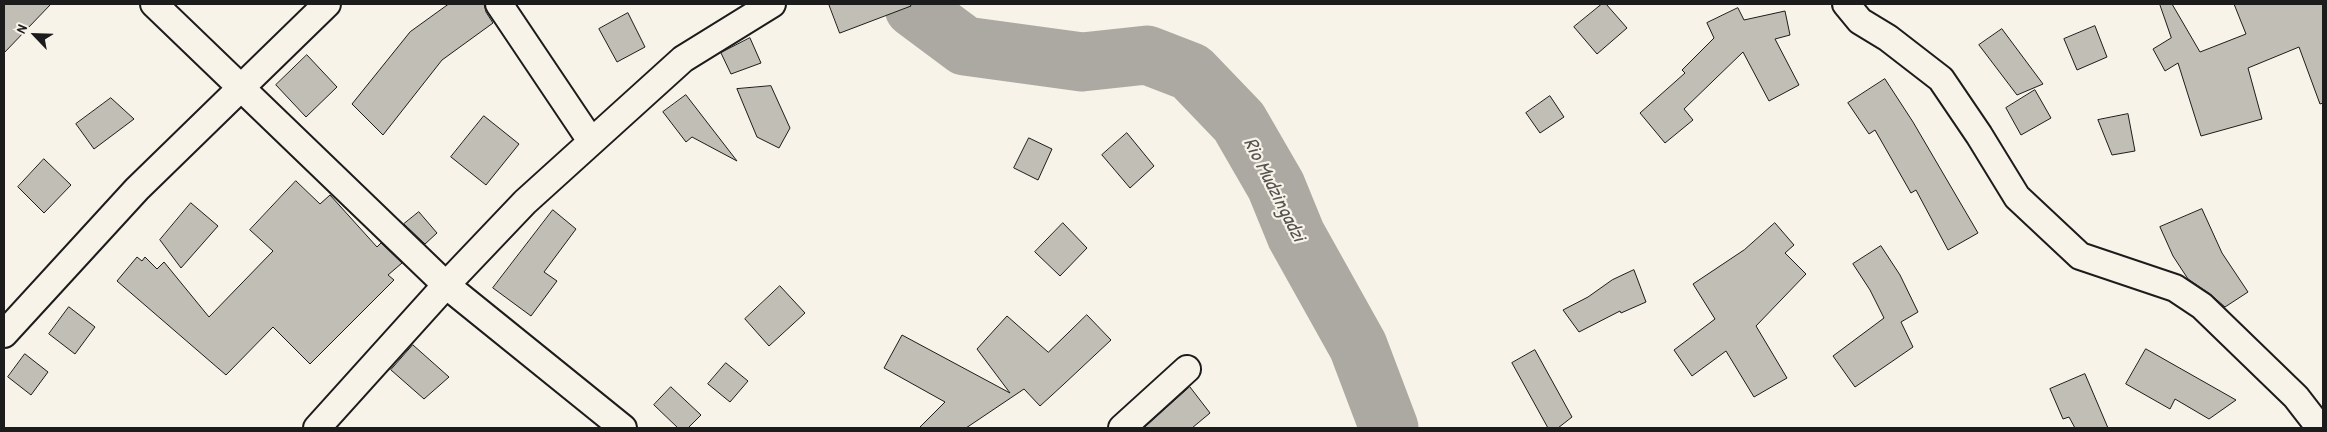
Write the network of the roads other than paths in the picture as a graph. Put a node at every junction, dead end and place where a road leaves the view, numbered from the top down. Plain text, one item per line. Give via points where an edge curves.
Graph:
1 (154, 4) edge
2 (327, 4) edge
3 (499, 4) edge
4 (772, 4) edge
5 (1846, 4) edge
6 (241, 88) junction
7 (591, 141) junction
8 (446, 285) junction
9 (4, 334) edge
10 (1187, 369) dead end
11 (317, 428) edge
12 (623, 428) edge
13 (1122, 428) edge
14 (2320, 428) edge

1 - 6 street
2 - 6 street
3 - 7 street
4 - 7 street via 682,59
5 - 14 street via 1860,21 1941,79 2017,197 2080,256 2175,288 2202,306 2296,397
6 - 8 street
6 - 9 street via 137,189
7 - 8 street via 525,202
8 - 11 street
8 - 12 street
10 - 13 street

